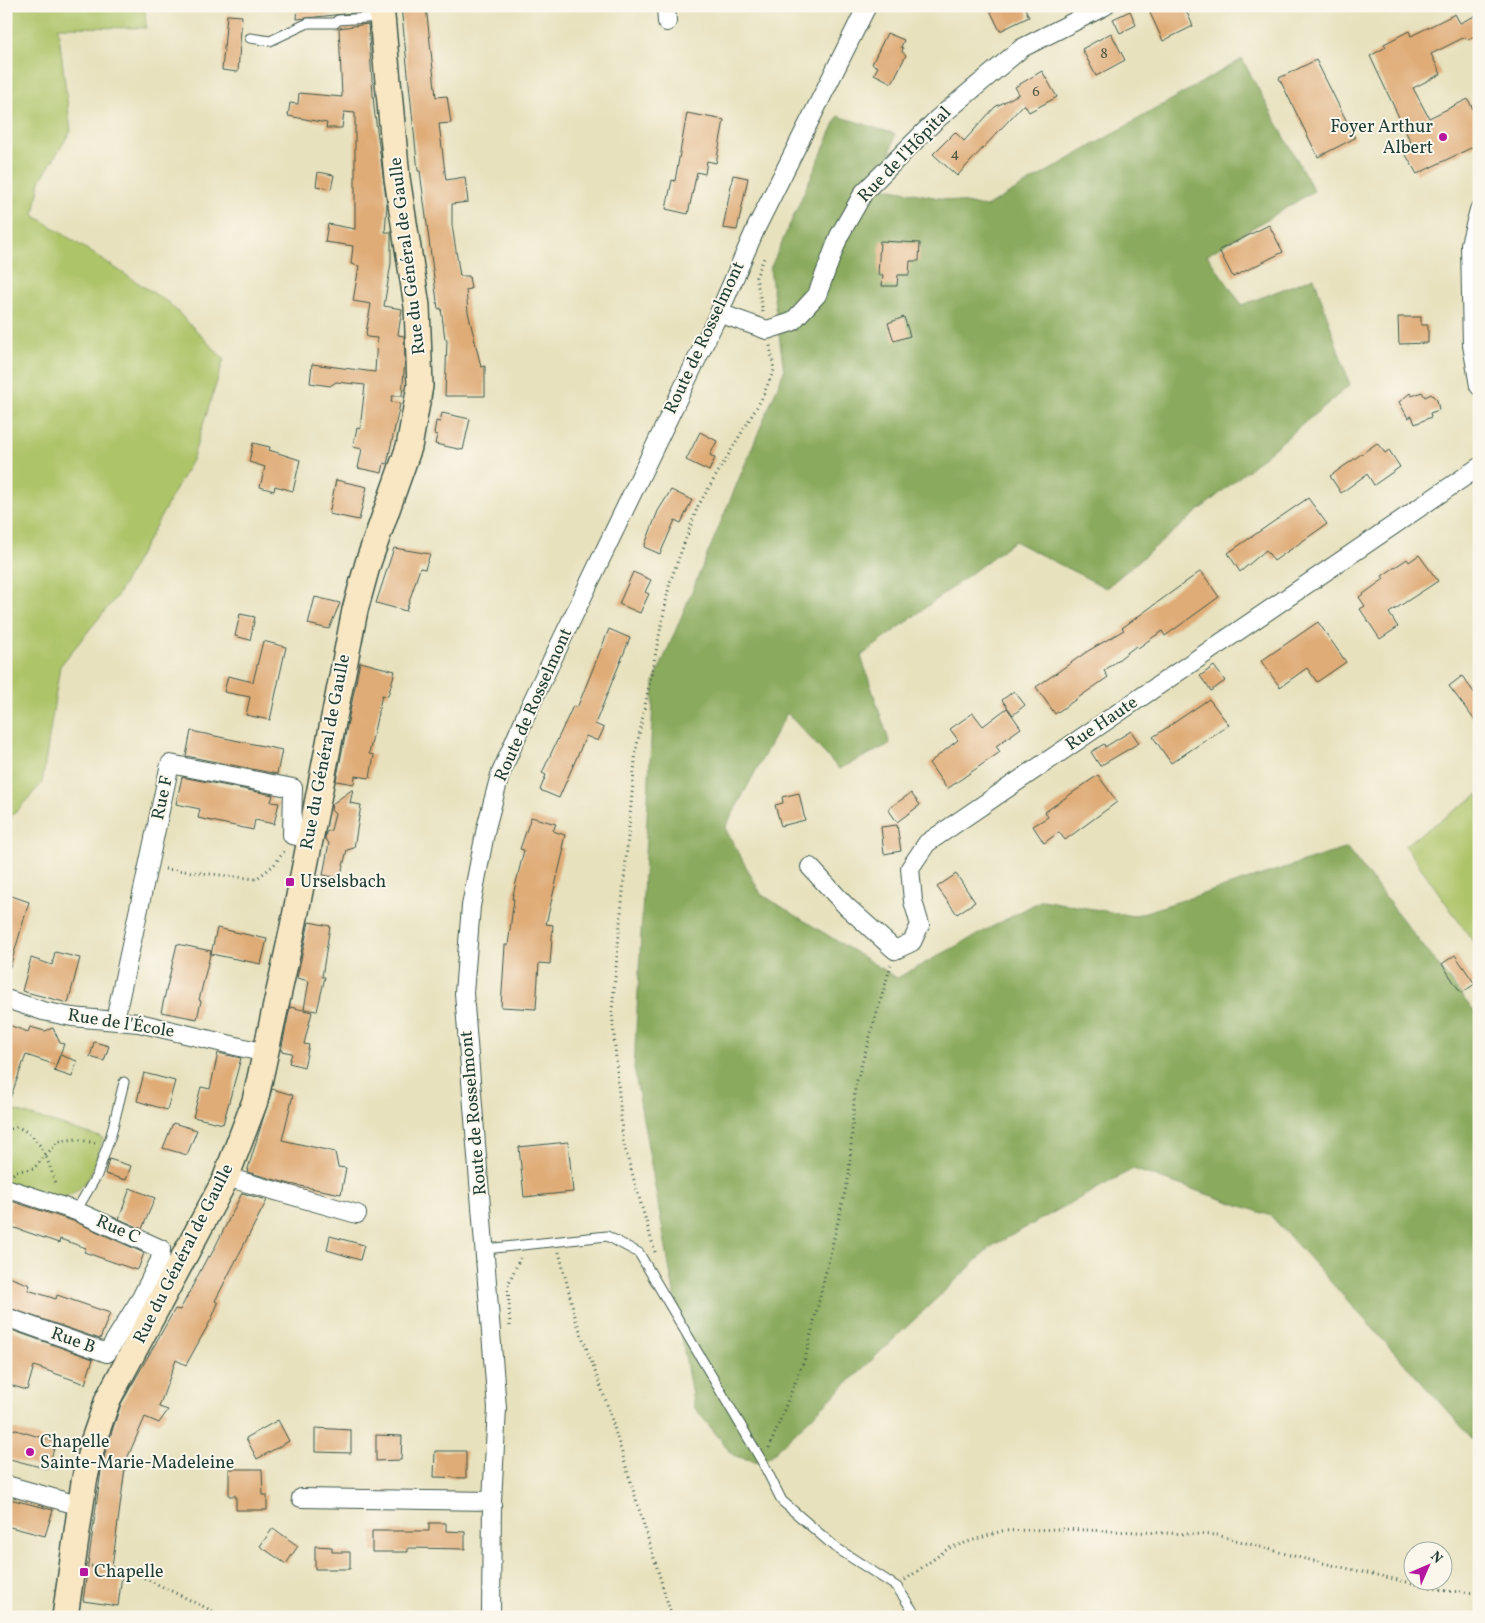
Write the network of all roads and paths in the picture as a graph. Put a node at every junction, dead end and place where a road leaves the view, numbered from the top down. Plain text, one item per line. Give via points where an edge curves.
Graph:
1 (867, 6) edge
2 (1105, 6) edge
3 (381, 11) edge
4 (250, 38) dead end
5 (1479, 210) edge
6 (767, 250) dead end
7 (719, 313) junction
8 (767, 330) junction
9 (1479, 386) edge
10 (1479, 466) edge
11 (301, 837) junction
12 (149, 865) junction
13 (810, 867) dead end
14 (896, 950) junction
15 (6, 999) edge
16 (115, 1020) junction
17 (265, 1053) junction
18 (124, 1082) dead end
19 (6, 1130) edge
20 (107, 1147) junction
21 (46, 1154) junction
22 (6, 1170) edge
23 (226, 1176) junction
24 (11, 1182) edge
25 (57, 1190) dead end
26 (76, 1211) junction
27 (357, 1214) dead end
28 (556, 1240) junction
29 (485, 1249) junction
30 (657, 1261) dead end
31 (150, 1303) junction
32 (6, 1317) edge
33 (763, 1463) junction
34 (6, 1485) edge
35 (301, 1498) dead end
36 (492, 1501) junction
37 (81, 1506) junction
38 (74, 1564) junction
39 (897, 1587) junction
40 (1479, 1593) edge
41 (491, 1616) edge
42 (65, 1617) edge
43 (225, 1617) edge
44 (440, 1617) edge
45 (672, 1617) edge
46 (917, 1617) edge

1 - 7 street, Route de Rosselmont via 756,228
2 - 8 street, Rue de l'Hôpital via 1022,48 936,120 864,192 839,236 818,295 792,322
3 - 4 lane via 335,23 308,24 270,41
3 - 11 main road, Rue du Général de Gaulle via 398,178 417,306 420,386 409,447 355,610
5 - 9 street via 1470,244 1472,345
6 - 8 path via 756,277
7 - 8 street
7 - 29 street, Route de Rosselmont via 529,708 500,775 486,828 471,906 464,993
8 - 30 path via 774,370 761,400 698,506 670,582 636,750 612,1011 623,1142
10 - 14 street, Rue Haute via 927,843 910,868 913,901 920,925 912,942
11 - 12 path via 256,879
11 - 12 street, Rue F via 294,788 170,764
11 - 17 main road, Rue du Général de Gaulle
12 - 16 street, Rue F
13 - 14 street via 846,906
14 - 33 path via 855,1086 849,1175 806,1355
15 - 16 street, Rue de l'École via 43,1012
16 - 17 street, Rue de l'École
17 - 23 main road, Rue du Général de Gaulle via 255,1101
18 - 20 lane
19 - 21 path via 23,1129
20 - 21 path via 67,1139 54,1145
20 - 26 lane via 97,1175
21 - 24 path via 33,1169 17,1171
21 - 25 path
22 - 24 path
23 - 27 street
23 - 31 main road, Rue du Général de Gaulle
24 - 26 street, Rue C
26 - 31 street, Rue C via 161,1249
28 - 29 lane
28 - 33 lane via 607,1236 639,1253
28 - 45 path via 576,1320 606,1401
29 - 36 street, Route de Rosselmont via 497,1408
31 - 32 street, Rue B via 107,1353
31 - 37 main road, Rue du Général de Gaulle via 93,1442
33 - 39 lane via 782,1501 835,1547
34 - 37 street
35 - 36 street
36 - 41 street, Route de Rosselmont
37 - 38 main road, Rue du Général de Gaulle
38 - 42 main road, Rue du Général de Gaulle
38 - 43 path via 132,1572
39 - 40 path via 949,1548 1002,1531 1059,1529 1217,1535 1446,1592
39 - 46 lane
41 - 44 path

